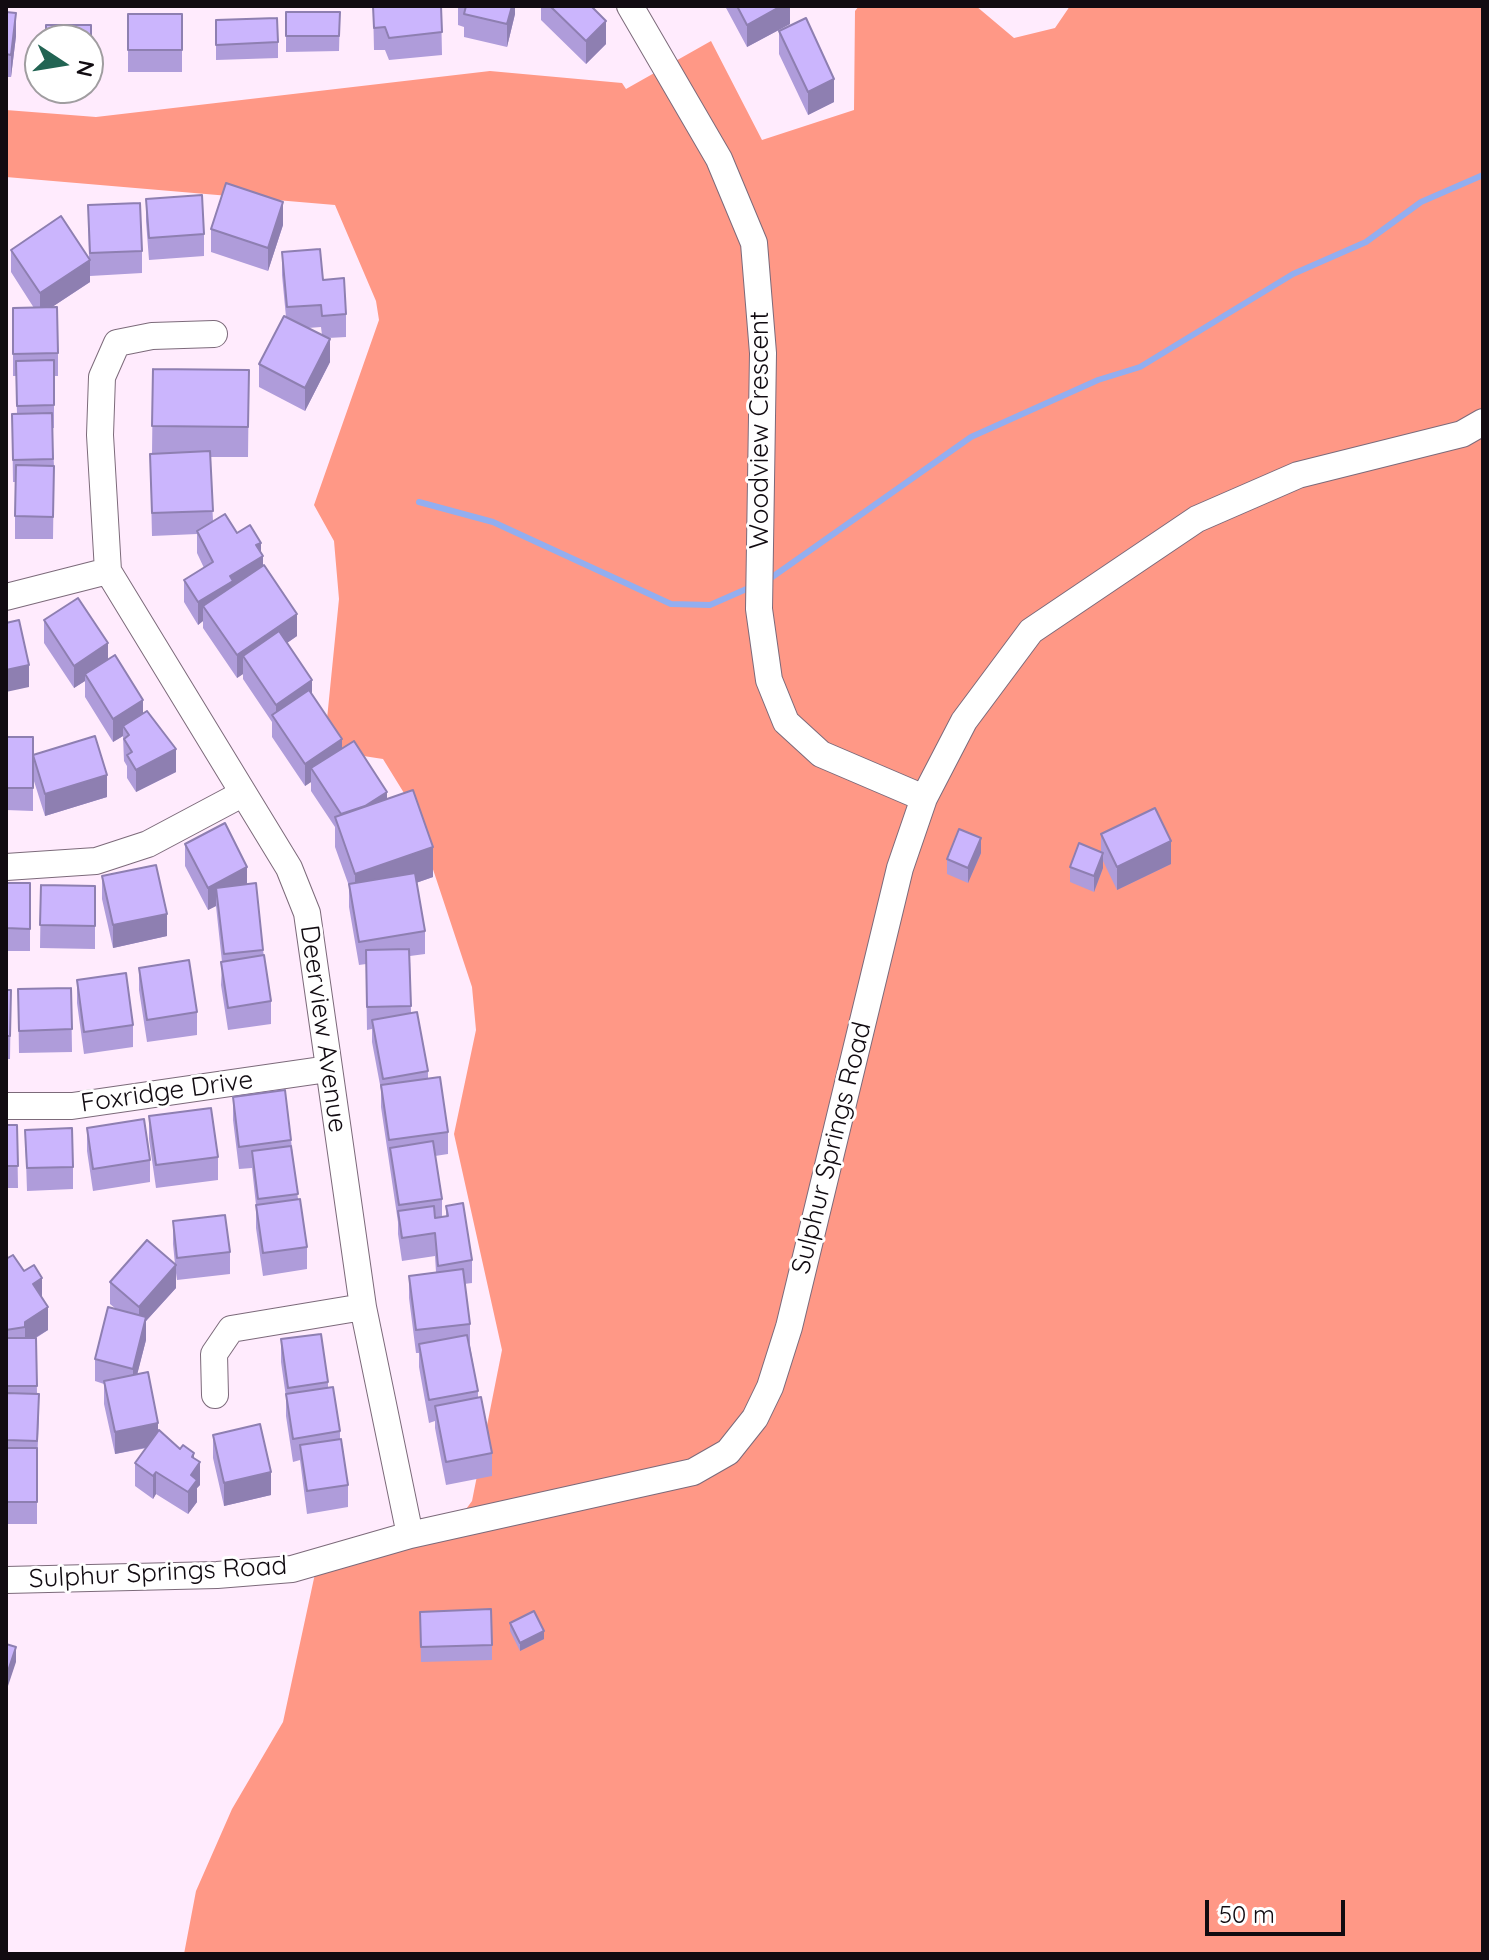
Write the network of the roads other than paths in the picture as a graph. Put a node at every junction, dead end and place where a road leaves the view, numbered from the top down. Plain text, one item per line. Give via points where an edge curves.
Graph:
1 (630, 6) edge
2 (214, 334) dead end
3 (1483, 422) edge
4 (108, 571) junction
5 (6, 597) edge
6 (242, 794) junction
7 (924, 798) junction
8 (6, 867) edge
9 (328, 1069) junction
10 (6, 1106) edge
11 (363, 1307) junction
12 (215, 1395) dead end
13 (410, 1535) junction
14 (6, 1580) edge

1 - 7 street, Woodview Crescent via 719,159 754,243 763,353 759,609 769,680 786,722 821,754
2 - 4 street via 117,343 102,377
3 - 7 street, Sulphur Springs Road via 1462,434 1298,475 1197,519 1031,631 964,721
4 - 5 street
4 - 6 street, Deerview Avenue
6 - 8 street via 148,844 96,861
6 - 9 street, Deerview Avenue via 289,868 307,913
7 - 13 street, Sulphur Springs Road via 900,868 789,1327 755,1418 728,1452 693,1472
9 - 10 street, Foxridge Drive via 72,1106
9 - 11 street, Deerview Avenue
11 - 12 street via 231,1329 214,1354
11 - 13 street, Deerview Avenue
13 - 14 street, Sulphur Springs Road via 292,1569

